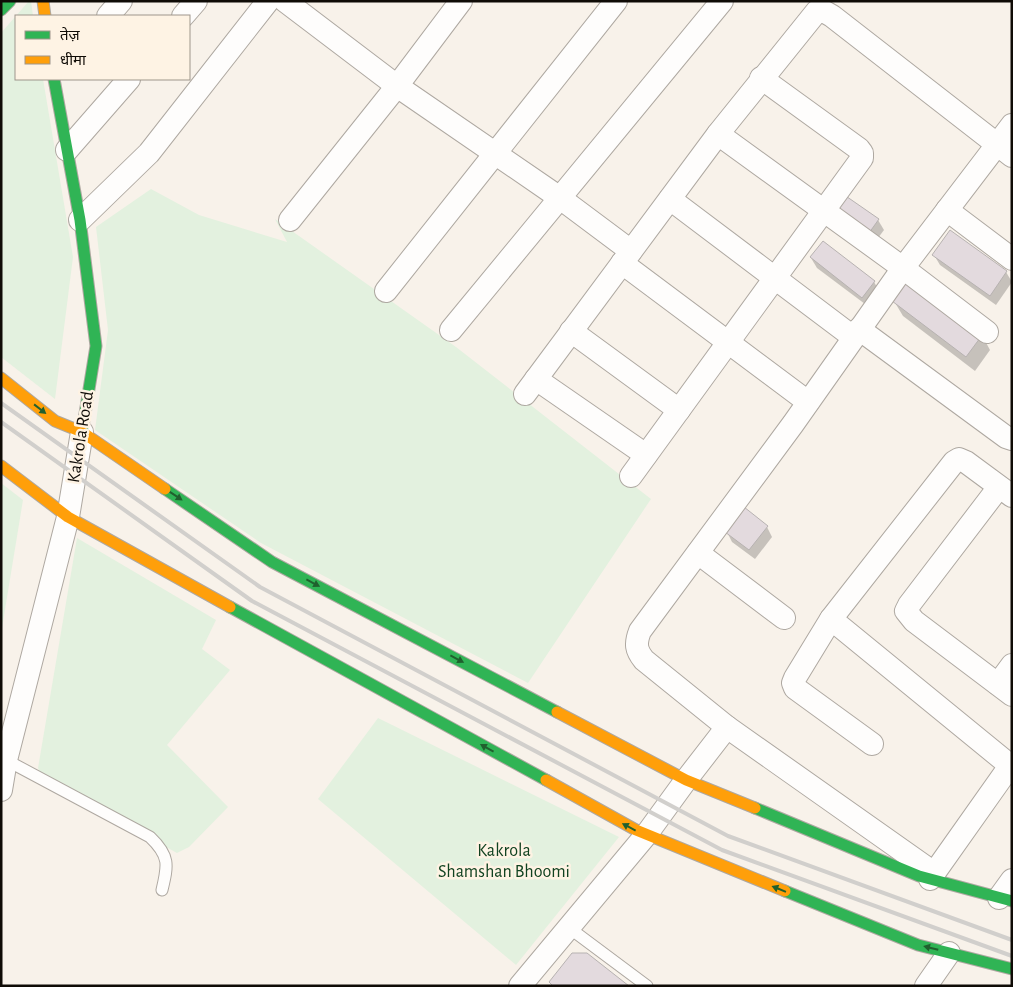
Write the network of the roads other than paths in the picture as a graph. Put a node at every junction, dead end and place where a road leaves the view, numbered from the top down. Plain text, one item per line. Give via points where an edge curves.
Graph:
1 (10, 1) edge
2 (122, 1) edge
3 (196, 1) edge
4 (268, 1) edge
5 (285, 1) edge
6 (461, 1) edge
7 (616, 1) edge
8 (722, 1) edge
9 (1, 10) edge
10 (109, 15) edge
11 (184, 15) edge
12 (762, 78) junction
13 (54, 80) edge
14 (128, 80) edge
15 (397, 86) junction
16 (1012, 125) edge
17 (718, 134) junction
18 (67, 150) junction
19 (1005, 150) edge
20 (496, 153) junction
21 (560, 198) junction
22 (670, 199) junction
23 (946, 210) junction
24 (824, 211) junction
25 (80, 220) junction
26 (290, 220) dead end
27 (627, 257) junction
28 (1012, 259) edge
29 (903, 268) junction
30 (774, 278) junction
31 (386, 291) dead end
32 (451, 330) dead end
33 (571, 332) junction
34 (987, 332) dead end
35 (856, 333) junction
36 (728, 342) junction
37 (1, 378) edge
38 (808, 402) junction
39 (679, 410) junction
40 (82, 432) junction
41 (1012, 439) edge
42 (646, 455) junction
43 (1, 466) edge
44 (631, 476) dead end
45 (1006, 492) edge
46 (68, 518) junction
47 (698, 553) junction
48 (784, 618) dead end
49 (831, 619) junction
50 (1012, 665) edge
51 (1005, 689) edge
52 (727, 727) junction
53 (872, 744) dead end
54 (6, 760) junction
55 (1011, 765) edge
56 (686, 780) junction
57 (1, 790) edge
58 (646, 835) junction
59 (932, 876) junction
60 (162, 890) dead end
61 (1008, 893) edge
62 (568, 927) junction
63 (949, 953) junction
64 (1012, 969) edge
65 (520, 986) edge
66 (647, 986) edge
67 (926, 986) edge

1 - 9 street
2 - 10 street
3 - 11 street
4 - 25 street via 149,153
5 - 15 street
6 - 15 street
7 - 20 street
8 - 21 street
12 - 17 street
12 - 19 street via 811,16 816,11 825,12
12 - 24 street via 862,153 859,163
13 - 18 street, Kakrola Road
14 - 18 street
15 - 20 street
15 - 26 street
16 - 19 street
17 - 22 street
17 - 24 street
18 - 25 street, Kakrola Road
19 - 23 street
20 - 21 street
20 - 31 street
21 - 27 street
21 - 32 street
22 - 27 street
22 - 30 street
23 - 28 street
23 - 29 street
24 - 29 street
24 - 30 street
25 - 40 street, Kakrola Road via 96,346
27 - 33 street
27 - 36 street
29 - 34 street
29 - 35 street
30 - 35 street
30 - 36 street
33 - 39 street
33 - 42 street via 530,387
35 - 38 street
35 - 41 street
36 - 38 street
36 - 39 street
37 -> 40 street via 55,420
38 - 47 street
39 - 42 street
40 - 46 street, Kakrola Road
40 -> 56 street via 272,562
42 - 44 street
43 - 46 street
45 - 49 street via 966,462 959,459 954,462
45 - 51 street via 906,611
46 - 54 street, Kakrola Road
58 -> 46 street
47 - 48 street
47 - 52 street via 640,631 637,651
49 - 53 street via 793,683 795,688
49 - 55 street
50 - 51 street
52 - 56 street
52 - 59 street
54 - 57 street, Kakrola Road
54 - 60 lane via 150,837 166,857
55 - 59 street
56 - 58 street
56 - 59 street
58 - 62 street
63 -> 58 street via 918,945
59 - 61 street
62 - 65 street
62 - 66 lane
63 - 64 street
63 - 67 street

